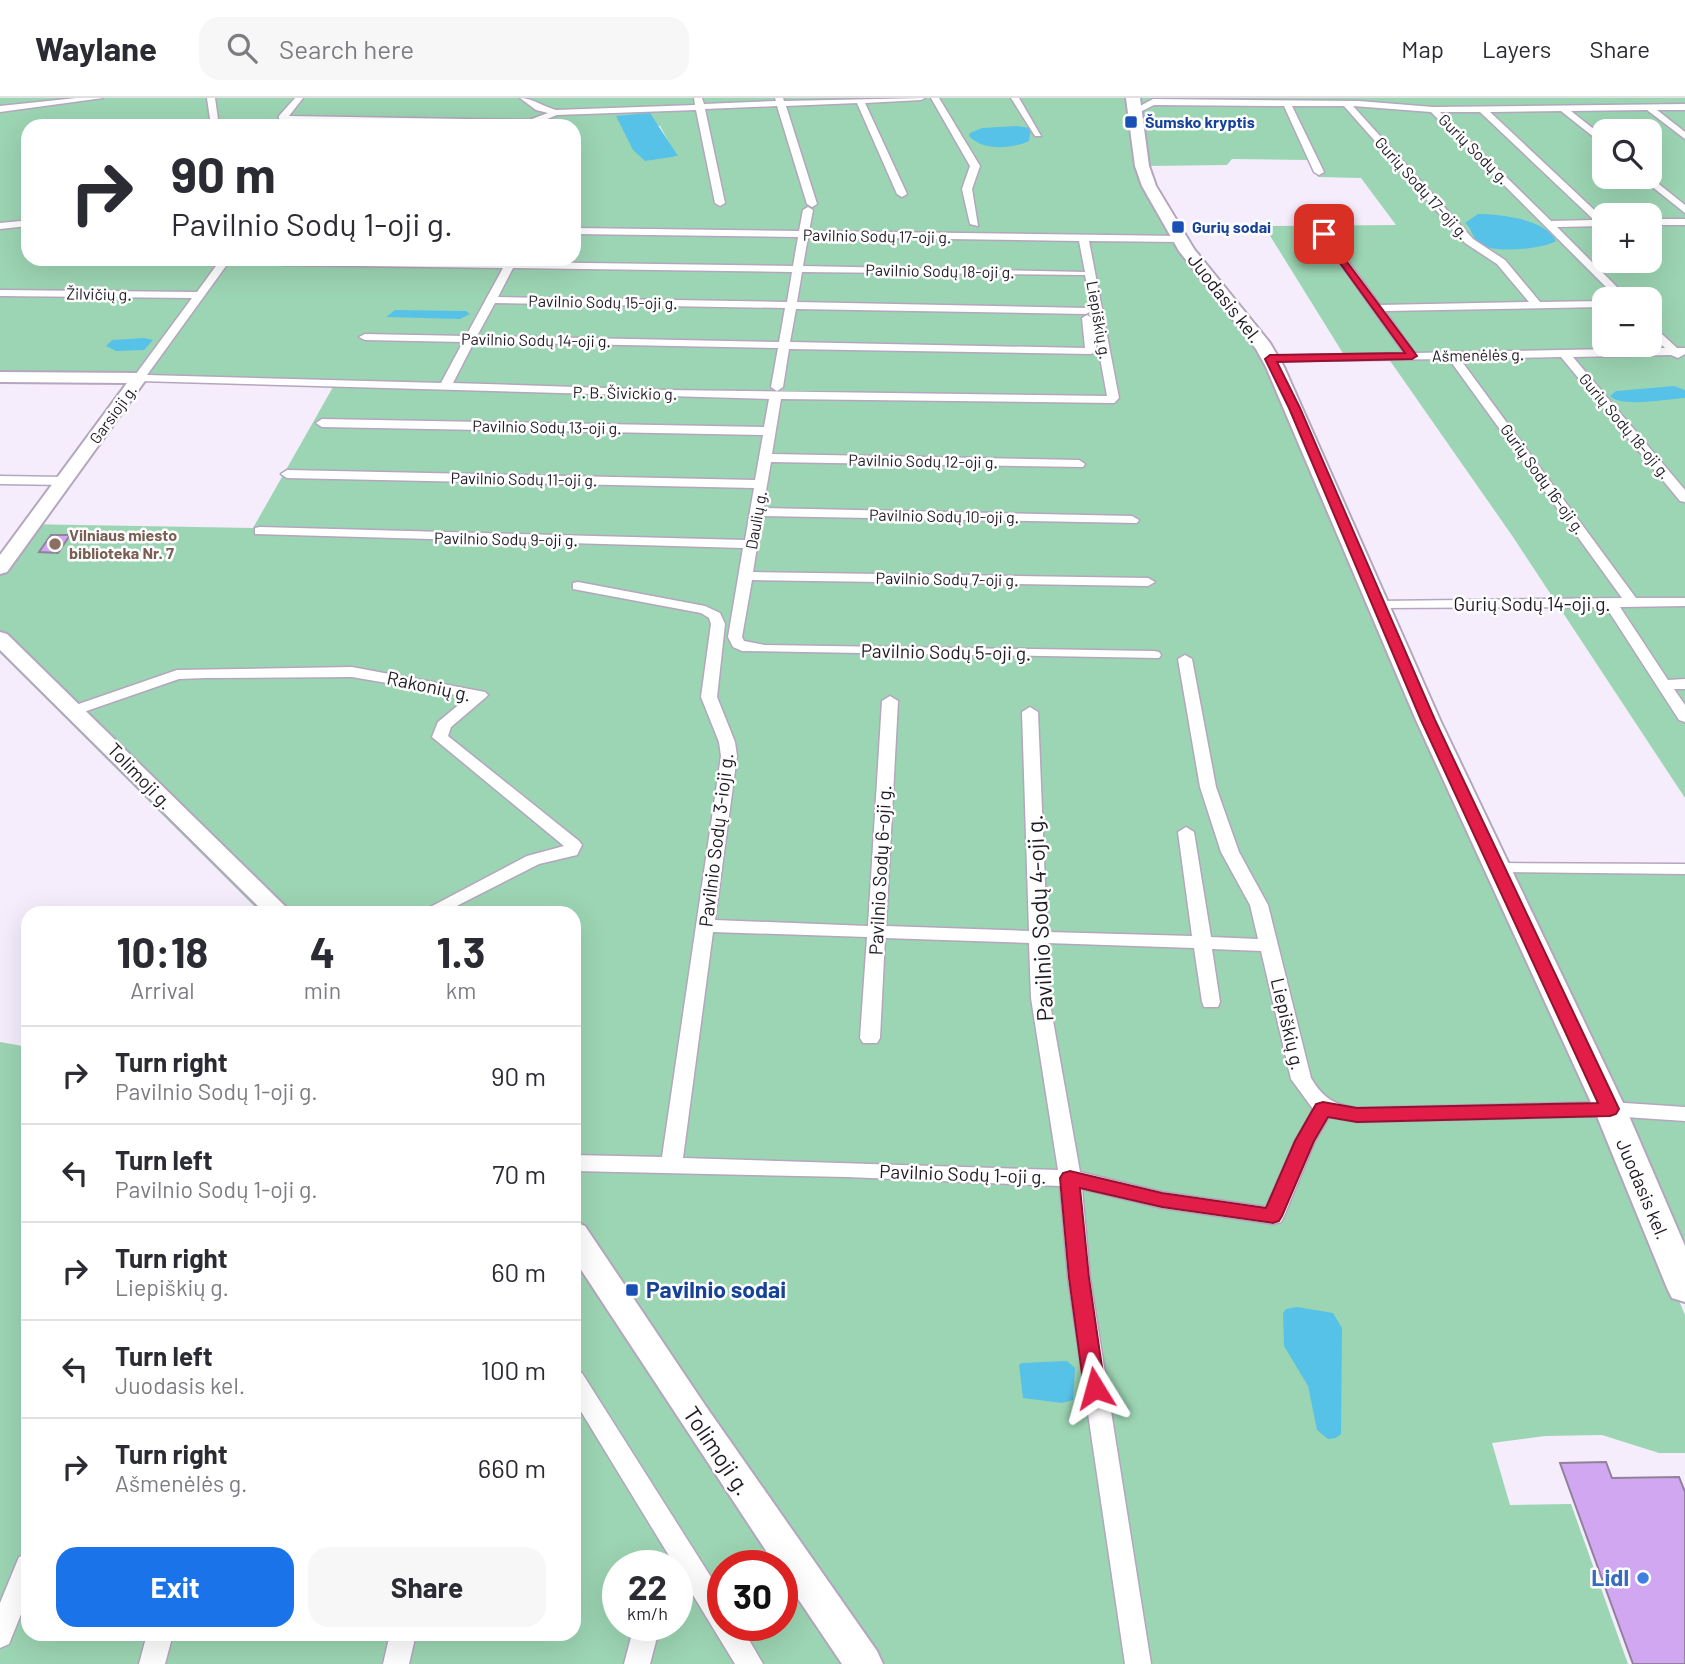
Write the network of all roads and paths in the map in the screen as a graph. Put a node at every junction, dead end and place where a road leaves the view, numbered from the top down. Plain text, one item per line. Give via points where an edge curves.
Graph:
1 (99, 98) edge
2 (211, 98) edge
3 (299, 98) edge
4 (524, 98) edge
5 (621, 98) edge
6 (921, 98) edge
7 (936, 98) edge
8 (1015, 98) edge
9 (1419, 98) edge
10 (860, 99) edge
11 (1150, 100) edge
12 (780, 101) edge
13 (699, 102) edge
14 (1134, 104) edge
15 (1287, 104) junction
16 (1346, 104) junction
17 (1373, 105) junction
18 (1648, 107) junction
19 (1685, 107) edge
20 (1481, 108) junction
21 (1562, 108) junction
22 (0, 109) edge
23 (622, 110) junction
24 (1433, 110) junction
25 (556, 113) junction
26 (214, 119) edge
27 (340, 119) edge
28 (540, 119) edge
29 (1592, 132) edge
30 (1038, 134) dead end
31 (1685, 136) edge
32 (1319, 172) dead end
33 (1660, 189) edge
34 (902, 194) dead end
35 (720, 203) dead end
36 (1685, 210) edge
37 (1592, 212) edge
38 (1662, 222) edge
39 (1685, 222) edge
40 (922, 223) dead end
41 (1592, 223) edge
42 (21, 224) edge
43 (975, 224) dead end
44 (1550, 225) junction
45 (0, 226) edge
46 (581, 231) edge
47 (1324, 234) dead end
48 (804, 235) junction
49 (923, 237) junction
50 (1080, 239) junction
51 (1181, 239) junction
52 (581, 263) edge
53 (221, 266) edge
54 (509, 266) edge
55 (798, 269) junction
56 (1081, 274) junction
57 (1612, 287) edge
58 (0, 293) edge
59 (198, 295) junction
60 (492, 300) junction
61 (1592, 304) edge
62 (1536, 305) junction
63 (792, 306) junction
64 (1379, 308) junction
65 (1086, 311) junction
66 (1662, 336) edge
67 (365, 337) dead end
68 (471, 339) junction
69 (784, 345) junction
70 (1680, 351) edge
71 (1564, 353) junction
72 (1452, 355) junction
73 (1412, 356) junction
74 (1270, 359) junction
75 (1685, 362) edge
76 (0, 377) edge
77 (139, 379) junction
78 (444, 388) junction
79 (776, 391) junction
80 (1110, 400) joint
81 (322, 423) dead end
82 (772, 431) junction
83 (767, 458) junction
84 (1079, 464) dead end
85 (287, 474) dead end
86 (0, 480) edge
87 (66, 481) junction
88 (762, 485) junction
89 (1685, 498) edge
90 (757, 512) junction
91 (1132, 520) dead end
92 (260, 531) dead end
93 (751, 544) junction
94 (0, 568) edge
95 (746, 576) junction
96 (1148, 582) dead end
97 (578, 586) dead end
98 (1685, 602) edge
99 (1611, 604) junction
100 (1633, 604) junction
101 (1378, 605) junction
102 (0, 638) edge
103 (738, 645) joint
104 (1154, 655) dead end
105 (1185, 659) dead end
106 (1685, 684) edge
107 (1662, 685) junction
108 (890, 701) dead end
109 (75, 710) junction
110 (1030, 712) dead end
111 (1685, 718) edge
112 (1186, 832) dead end
113 (1497, 868) junction
114 (1685, 869) edge
115 (273, 906) edge
116 (442, 906) edge
117 (706, 926) junction
118 (877, 931) junction
119 (1037, 939) junction
120 (1203, 943) junction
121 (1269, 945) junction
122 (1211, 1002) dead end
123 (870, 1038) dead end
124 (1323, 1109) junction
125 (1610, 1109) junction
126 (1685, 1114) edge
127 (581, 1163) edge
128 (671, 1166) junction
129 (1070, 1178) junction
130 (581, 1245) edge
131 (1685, 1288) edge
132 (581, 1392) edge
133 (671, 1550) edge
134 (693, 1581) edge
135 (21, 1583) edge
136 (707, 1599) edge
137 (0, 1635) edge
138 (158, 1641) edge
139 (401, 1641) edge
140 (643, 1641) edge
141 (735, 1641) edge
142 (152, 1664) edge
143 (396, 1664) edge
144 (637, 1664) edge
145 (750, 1664) edge
146 (864, 1664) edge
147 (1138, 1664) edge

1 - 22 street
2 - 26 street
3 - 27 street via 282,118
4 - 25 street
5 - 23 street
6 - 10 street
7 - 43 street via 975,166 967,189
8 - 30 street
9 - 17 street
10 - 12 street
10 - 34 street
11 - 14 street, Gurių Sodų g.
11 - 15 street, Gurių Sodų g.
12 - 13 street
12 - 48 street, Daulių g. via 810,207
13 - 23 street
13 - 35 street
14 - 51 main road, Juodasis kel. via 1145,177
15 - 16 street, Gurių Sodų g.
15 - 32 street
16 - 17 street, Gurių Sodų g.
16 - 62 street, Gurių Sodų 17-oji g. via 1469,241 1502,262
17 - 24 street, Gurių Sodų g.
18 - 19 street
18 - 21 street
18 - 31 street
20 - 21 street
20 - 24 street
20 - 37 street
21 - 29 street
23 - 25 street
24 - 44 street, Gurių Sodų g.
25 - 28 street
33 - 36 street
38 - 39 street
40 - 49 street
41 - 44 street
42 - 45 street
44 - 57 street, Gurių Sodų g.
46 - 48 street, Pavilnio Sodų 17-oji g.
47 - 64 street
48 - 49 street, Pavilnio Sodų 17-oji g.
48 - 55 street, Daulių g.
49 - 50 street, Pavilnio Sodų 17-oji g.
50 - 51 street, Pavilnio Sodų 17-oji g.
50 - 56 street
50 - 80 street, Liepiškių g.
51 - 74 main road, Juodasis kel.
52 - 55 street, Pavilnio Sodų 18-oji g.
53 - 59 street, Garsioji g.
54 - 60 street
55 - 56 street, Pavilnio Sodų 18-oji g.
55 - 63 street, Daulių g.
56 - 65 street
58 - 59 street, Žilvičių g.
59 - 77 street, Garsioji g.
60 - 63 street, Pavilnio Sodų 15-oji g.
60 - 68 street
61 - 62 street
62 - 64 street
63 - 65 street, Pavilnio Sodų 15-oji g.
63 - 69 street, Daulių g.
64 - 73 street
65 - 69 street, Pavilnio Sodų 14-oji g. via 1091,351
66 - 70 street
67 - 68 street, Pavilnio Sodų 14-oji g.
68 - 69 street, Pavilnio Sodų 14-oji g.
68 - 78 street
69 - 79 street, Daulių g.
70 - 71 street, Ašmenėlės g.
70 - 75 street
71 - 72 street, Ašmenėlės g.
71 - 89 street, Gurių Sodų 18-oji g.
72 - 73 street, Ašmenėlės g.
72 - 100 street, Gurių Sodų 16-oji g.
73 - 74 street, Ašmenėlės g.
74 - 101 main road, Juodasis kel.
76 - 77 street
77 - 78 street, P. B. Šivickio g.
77 - 87 street, Garsioji g.
78 - 79 street, P. B. Šivickio g.
79 - 80 street, P. B. Šivickio g.
79 - 82 street, Daulių g.
81 - 82 street, Pavilnio Sodų 13-oji g.
82 - 83 street, Daulių g.
83 - 84 street, Pavilnio Sodų 12-oji g.
83 - 88 street, Daulių g.
85 - 88 street, Pavilnio Sodų 11-oji g.
86 - 87 street
87 - 94 street, Garsioji g.
88 - 90 street, Daulių g.
90 - 91 street, Pavilnio Sodų 10-oji g.
90 - 93 street, Daulių g.
92 - 93 street, Pavilnio Sodų 9-oji g.
93 - 95 street, Daulių g.
95 - 96 street, Pavilnio Sodų 7-oji g.
95 - 103 street, Daulių g. via 735,637
97 - 117 street, Pavilnio Sodų 3-ioji g. via 705,610 715,616 718,624 709,697 729,755
98 - 100 street, Gurių Sodų 14-oji g.
99 - 100 street, Gurių Sodų 14-oji g.
99 - 101 street, Gurių Sodų 14-oji g.
99 - 107 street
101 - 113 main road, Juodasis kel.
102 - 109 street, Tolimoji g.
103 - 104 street, Pavilnio Sodų 5-oji g.
105 - 121 street, Liepiškių g. via 1209,787 1230,852 1259,905
106 - 107 street
107 - 111 street
108 - 118 street, Pavilnio Sodų 6-oji g.
109 - 115 street, Tolimoji g.
109 - 116 street, Rakonių g. via 177,675 205,673 352,672 480,695 444,725 439,737 573,845 572,852 533,860
110 - 119 street, Pavilnio Sodų 4-oji g.
112 - 120 street
113 - 114 street
113 - 125 main road, Juodasis kel.
117 - 118 street
117 - 128 street, Pavilnio Sodų 3-ioji g.
118 - 119 street
118 - 123 street, Pavilnio Sodų 6-oji g.
119 - 120 street
119 - 129 street, Pavilnio Sodų 4-oji g. via 1040,998
120 - 121 street
120 - 122 street
121 - 124 street, Liepiškių g. via 1301,1079
124 - 125 street via 1357,1115
124 - 129 street, Pavilnio Sodų 1-oji g. via 1273,1216 1162,1200
125 - 126 street
125 - 131 main road, Juodasis kel.
127 - 128 street, Pavilnio Sodų 1-oji g.
128 - 129 street, Pavilnio Sodų 1-oji g.
129 - 147 street, Pavilnio Sodų 4-oji g. via 1079,1278
130 - 146 street, Tolimoji g.
132 - 133 street
134 - 136 street
135 - 137 street
138 - 142 street
139 - 143 street
140 - 144 street
141 - 145 street

